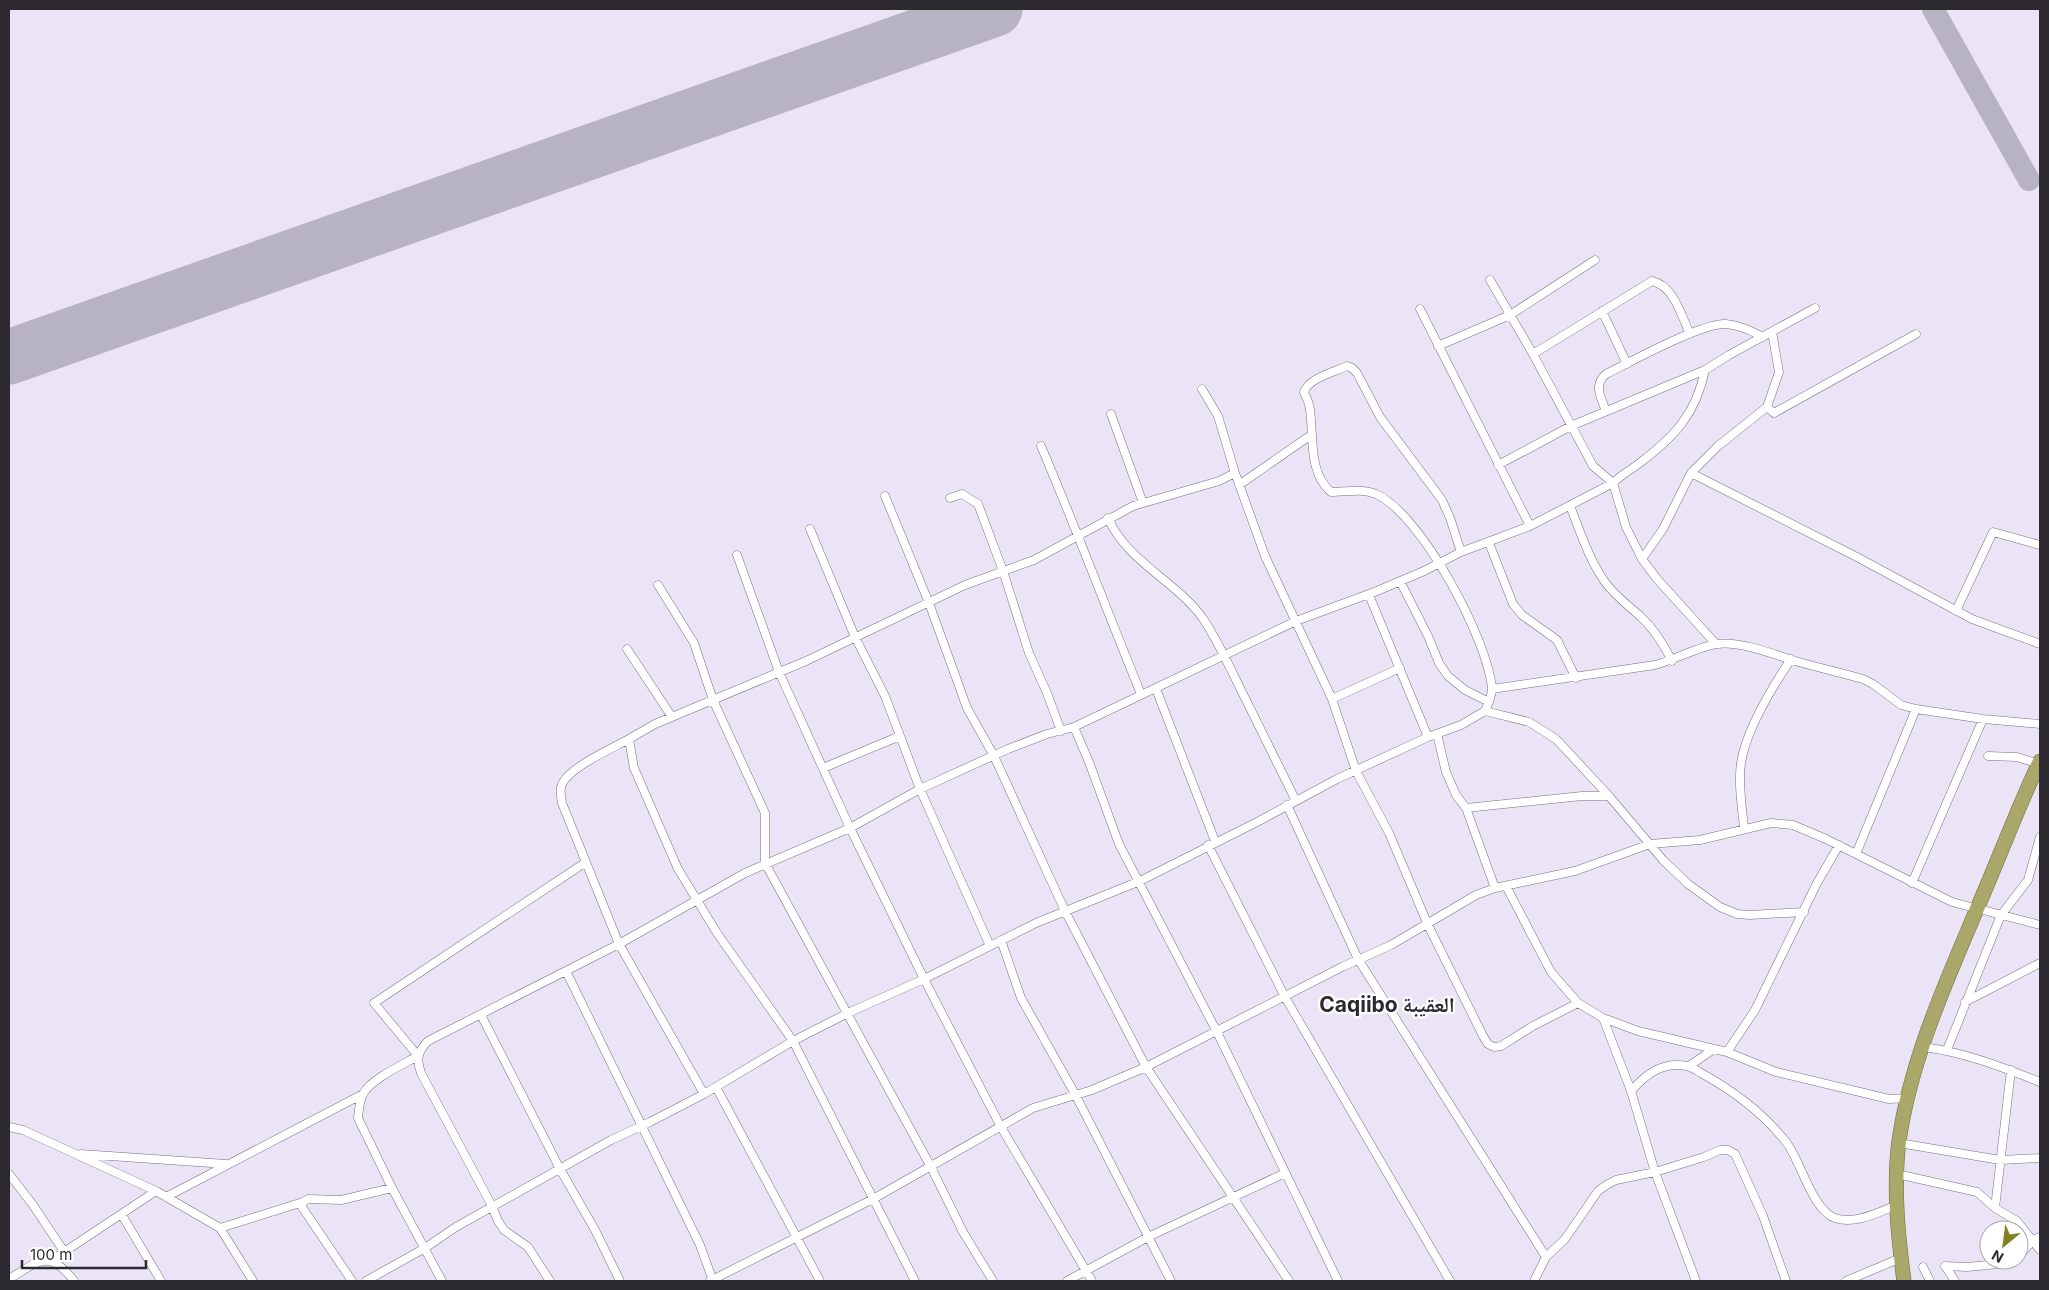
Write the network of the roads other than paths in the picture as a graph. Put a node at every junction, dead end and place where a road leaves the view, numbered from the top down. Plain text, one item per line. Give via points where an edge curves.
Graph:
1 (1595, 260) dead end
2 (1490, 280) dead end
3 (1420, 308) dead end
4 (1815, 308) dead end
5 (1602, 311) junction
6 (1510, 314) junction
7 (1772, 332) junction
8 (1690, 334) junction
9 (1916, 334) dead end
10 (1763, 337) junction
11 (1438, 346) junction
12 (1533, 354) junction
13 (1627, 364) junction
14 (1705, 370) junction
15 (1202, 389) dead end
16 (1767, 407) junction
17 (1606, 411) junction
18 (1111, 414) dead end
19 (1571, 426) junction
20 (1311, 435) junction
21 (1041, 446) dead end
22 (1498, 465) junction
23 (1235, 472) junction
24 (1691, 473) junction
25 (1613, 483) junction
26 (1239, 485) junction
27 (886, 496) dead end
28 (950, 498) dead end
29 (1143, 503) junction
30 (1570, 506) junction
31 (1108, 518) junction
32 (1530, 526) junction
33 (810, 529) dead end
34 (1079, 535) junction
35 (1489, 543) junction
36 (2040, 545) edge
37 (1461, 552) junction
38 (738, 555) dead end
39 (1642, 559) junction
40 (1438, 564) junction
41 (1004, 571) junction
42 (1400, 581) junction
43 (658, 585) dead end
44 (1369, 595) junction
45 (929, 602) junction
46 (1956, 611) junction
47 (1296, 621) junction
48 (855, 637) junction
49 (1716, 644) junction
50 (2040, 644) edge
51 (628, 649) dead end
52 (1224, 654) junction
53 (1791, 659) junction
54 (1672, 661) junction
55 (1400, 668) junction
56 (779, 672) junction
57 (1576, 678) junction
58 (1156, 688) junction
59 (1492, 689) junction
60 (1141, 694) junction
61 (1332, 699) junction
62 (713, 700) junction
63 (1489, 702) junction
64 (1916, 709) junction
65 (1486, 711) junction
66 (672, 717) junction
67 (1983, 719) junction
68 (2040, 724) edge
69 (1074, 727) junction
70 (1061, 730) junction
71 (1437, 734) junction
72 (900, 736) junction
73 (1428, 737) junction
74 (629, 739) junction
75 (994, 756) junction
76 (1988, 756) dead end
77 (2040, 762) edge
78 (823, 768) junction
79 (1356, 771) junction
80 (920, 789) junction
81 (1609, 796) junction
82 (1296, 800) junction
83 (1287, 806) junction
84 (1466, 808) junction
85 (850, 828) junction
86 (1744, 828) junction
87 (2040, 837) edge
88 (1212, 843) junction
89 (1650, 844) junction
90 (1839, 845) junction
91 (1856, 854) junction
92 (586, 862) junction
93 (765, 863) junction
94 (1140, 881) junction
95 (1912, 882) junction
96 (1506, 886) junction
97 (1495, 888) junction
98 (697, 901) junction
99 (1977, 909) junction
100 (1065, 911) junction
101 (1804, 912) junction
102 (2001, 915) junction
103 (1428, 925) junction
104 (2040, 925) edge
105 (1001, 940) junction
106 (619, 944) junction
107 (990, 946) junction
108 (1358, 959) junction
109 (2040, 963) edge
110 (566, 972) junction
111 (924, 979) junction
112 (1285, 997) junction
113 (1965, 1002) junction
114 (1578, 1003) junction
115 (848, 1013) junction
116 (481, 1015) junction
117 (1604, 1018) junction
118 (1217, 1032) junction
119 (793, 1041) junction
120 (1923, 1047) junction
121 (1714, 1049) junction
122 (1946, 1050) junction
123 (1727, 1052) junction
124 (418, 1056) junction
125 (1689, 1066) junction
126 (1146, 1067) junction
127 (2011, 1070) junction
128 (2040, 1082) edge
129 (716, 1087) junction
130 (1631, 1091) junction
131 (363, 1094) junction
132 (704, 1094) junction
133 (1075, 1094) junction
134 (1908, 1098) junction
135 (643, 1126) junction
136 (9, 1127) edge
137 (1001, 1127) junction
138 (1899, 1143) junction
139 (74, 1154) junction
140 (2040, 1158) edge
141 (2000, 1160) junction
142 (228, 1164) junction
143 (931, 1167) junction
144 (560, 1169) junction
145 (1655, 1172) junction
146 (9, 1174) edge
147 (1285, 1174) junction
148 (1897, 1174) junction
149 (392, 1188) junction
150 (156, 1192) junction
151 (166, 1197) junction
152 (1233, 1198) junction
153 (873, 1199) junction
154 (303, 1202) junction
155 (1897, 1204) junction
156 (492, 1206) junction
157 (1995, 1208) junction
158 (122, 1215) junction
159 (220, 1228) junction
160 (1148, 1237) junction
161 (796, 1238) junction
162 (2036, 1238) edge
163 (425, 1248) junction
164 (2040, 1250) edge
165 (65, 1253) junction
166 (1546, 1258) junction
167 (1901, 1258) junction
168 (52, 1260) junction
169 (1979, 1266) edge
170 (1923, 1267) dead end
171 (1086, 1272) junction
172 (9, 1279) edge
173 (74, 1281) edge
174 (161, 1281) edge
175 (253, 1281) edge
176 (352, 1281) edge
177 (366, 1281) edge
178 (442, 1281) edge
179 (550, 1281) edge
180 (620, 1281) edge
181 (711, 1281) edge
182 (820, 1281) edge
183 (915, 1281) edge
184 (994, 1281) edge
185 (1067, 1281) edge
186 (1092, 1281) edge
187 (1171, 1281) edge
188 (1289, 1281) edge
189 (1338, 1281) edge
190 (1450, 1281) edge
191 (1534, 1281) edge
192 (1696, 1281) edge
193 (1786, 1281) edge
194 (1846, 1281) edge
195 (1904, 1281) edge
196 (1930, 1281) edge
197 (1955, 1281) edge

1 - 6 street
2 - 6 street
3 - 11 street
4 - 7 street
5 - 8 street via 1643,285 1652,281 1661,283 1669,290
5 - 12 street
5 - 13 street
6 - 11 street
6 - 12 street
7 - 10 street
7 - 16 street via 1779,372
8 - 10 street via 1708,326 1725,324
8 - 13 street
9 - 16 street via 1779,411 1774,412
10 - 14 street
11 - 22 street
12 - 19 street
13 - 17 street via 1600,379 1598,387
14 - 17 street
14 - 25 street via 1695,404 1680,425 1660,448
15 - 23 street via 1218,416
16 - 24 street via 1718,446
17 - 19 street
18 - 29 street
19 - 22 street
19 - 25 street via 1593,466
20 - 26 street
20 - 37 street via 1310,409 1304,392 1306,386 1347,366 1352,368 1380,417 1442,500
20 - 40 street via 1318,476 1325,486 1331,492 1357,490 1375,494 1390,503 1422,536
21 - 34 street
22 - 32 street
23 - 26 street
23 - 29 street via 1219,481
24 - 39 street via 1663,529
24 - 46 street via 1856,556
25 - 30 street
25 - 39 street via 1626,527
26 - 47 street via 1272,572
27 - 45 street
28 - 41 street via 962,494 978,504
29 - 31 street
30 - 32 street
30 - 54 street via 1592,561 1604,580 1643,619 1664,645
31 - 34 street
31 - 52 street via 1119,538 1187,599
32 - 35 street
33 - 48 street
34 - 41 street via 1034,560
34 - 60 street
35 - 37 street
35 - 57 street via 1513,604 1522,615 1557,640
36 - 46 street via 1993,532
37 - 40 street
38 - 56 street
39 - 49 street
40 - 42 street
40 - 59 street via 1457,595 1479,643
41 - 45 street
41 - 70 street via 1029,654
42 - 44 street
42 - 63 street via 1448,676 1465,690
43 - 62 street via 694,643
44 - 47 street
44 - 55 street
45 - 48 street
45 - 75 street via 968,708
46 - 50 street
47 - 52 street
47 - 61 street
48 - 56 street
48 - 72 street via 885,696
49 - 53 street via 1733,644
49 - 54 street
51 - 66 street
52 - 58 street
52 - 82 street
53 - 64 street via 1863,679 1901,705
53 - 86 street via 1746,744 1740,782
54 - 57 street
55 - 61 street
55 - 73 street
56 - 62 street
56 - 78 street
57 - 59 street
58 - 60 street
58 - 88 street
59 - 63 street
60 - 69 street
61 - 79 street
62 - 66 street
62 - 93 street via 765,813
63 - 65 street
64 - 67 street
64 - 91 street
65 - 71 street
65 - 81 street via 1529,722 1548,733 1563,744
66 - 74 street
67 - 68 street
67 - 95 street
69 - 70 street
69 - 94 street via 1119,844
70 - 75 street
71 - 73 street
71 - 84 street via 1446,772
72 - 78 street
72 - 80 street
73 - 79 street
74 - 92 street via 583,765 564,780 561,787 562,804
74 - 98 street via 631,757 644,795 678,870
75 - 80 street
75 - 100 street
76 - 77 street via 2017,756
77 - 99 highway
78 - 85 street
79 - 82 street
79 - 103 street via 1389,833
80 - 85 street
80 - 107 street
81 - 84 street
81 - 89 street
82 - 83 street
83 - 88 street
83 - 108 street
84 - 97 street
85 - 93 street
85 - 111 street
86 - 89 street via 1700,840
86 - 90 street via 1793,825
87 - 102 street via 2028,880
88 - 94 street
88 - 112 street
89 - 96 street via 1575,870
89 - 101 street via 1688,884 1720,907 1750,915
90 - 91 street
90 - 101 street
91 - 95 street
92 - 106 street
92 - 124 street via 374,1003
93 - 98 street
93 - 115 street
94 - 100 street
94 - 118 street
95 - 99 street via 1952,902
96 - 97 street
96 - 114 street via 1551,972
97 - 103 street via 1476,895
98 - 106 street
98 - 119 street
99 - 102 street
99 - 120 highway via 1944,985
100 - 105 street
100 - 126 street
101 - 123 street via 1755,1010
102 - 104 street
102 - 113 street
103 - 108 street
103 - 114 street via 1488,1044 1501,1046
105 - 107 street
105 - 133 street via 1021,998
106 - 110 street
106 - 132 street
107 - 111 street
108 - 112 street
108 - 166 street
109 - 113 street
110 - 116 street
110 - 135 street
111 - 115 street
111 - 137 street
112 - 118 street
112 - 190 street
113 - 122 street
114 - 117 street
115 - 119 street
115 - 143 street
116 - 124 street via 428,1041
116 - 144 street
117 - 121 street via 1638,1031
117 - 130 street
118 - 126 street
118 - 147 street
119 - 129 street
119 - 153 street
120 - 122 street
120 - 134 highway
121 - 123 street
121 - 125 street
122 - 127 street
123 - 134 street via 1788,1076 1889,1099
124 - 131 street via 371,1084
124 - 156 street via 421,1073
125 - 130 street via 1654,1070
125 - 155 street via 1728,1089 1770,1125 1786,1142 1816,1198 1834,1218 1844,1220 1872,1215
126 - 133 street
126 - 152 street
127 - 128 street
127 - 141 street
129 - 132 street
129 - 161 street
130 - 145 street
131 - 142 street
131 - 149 street via 358,1118
132 - 135 street
133 - 137 street via 1033,1108
133 - 160 street
134 - 138 highway
135 - 144 street
135 - 181 street via 700,1246
136 - 139 street via 23,1130
137 - 143 street
137 - 171 street
138 - 141 street
138 - 148 highway
139 - 142 street
139 - 150 street
140 - 141 street
141 - 157 street
142 - 151 street
143 - 153 street
143 - 184 street via 963,1232
144 - 156 street
144 - 180 street
145 - 166 street via 1616,1180 1598,1191 1565,1239
145 - 192 street
145 - 193 street via 1720,1150 1735,1154 1763,1216
146 - 165 street
147 - 152 street
147 - 189 street
148 - 155 highway
148 - 157 street via 1977,1192
149 - 154 street via 341,1200 308,1199
149 - 163 street
150 - 151 street
150 - 158 street
151 - 159 street
152 - 160 street
152 - 188 street
153 - 161 street
153 - 183 street
154 - 159 street
154 - 176 street via 302,1207
155 - 167 highway
156 - 163 street
156 - 179 street via 504,1230 528,1247
157 - 162 street
158 - 165 street
158 - 174 street
159 - 175 street
160 - 171 street
160 - 187 street
161 - 181 street
161 - 182 street
162 - 164 street
163 - 177 street
163 - 178 street
165 - 168 street
166 - 191 street
167 - 194 street
167 - 195 highway
168 - 172 street via 34,1264
168 - 173 street
169 - 197 street via 1945,1266
170 - 196 street
171 - 185 street
171 - 186 street

